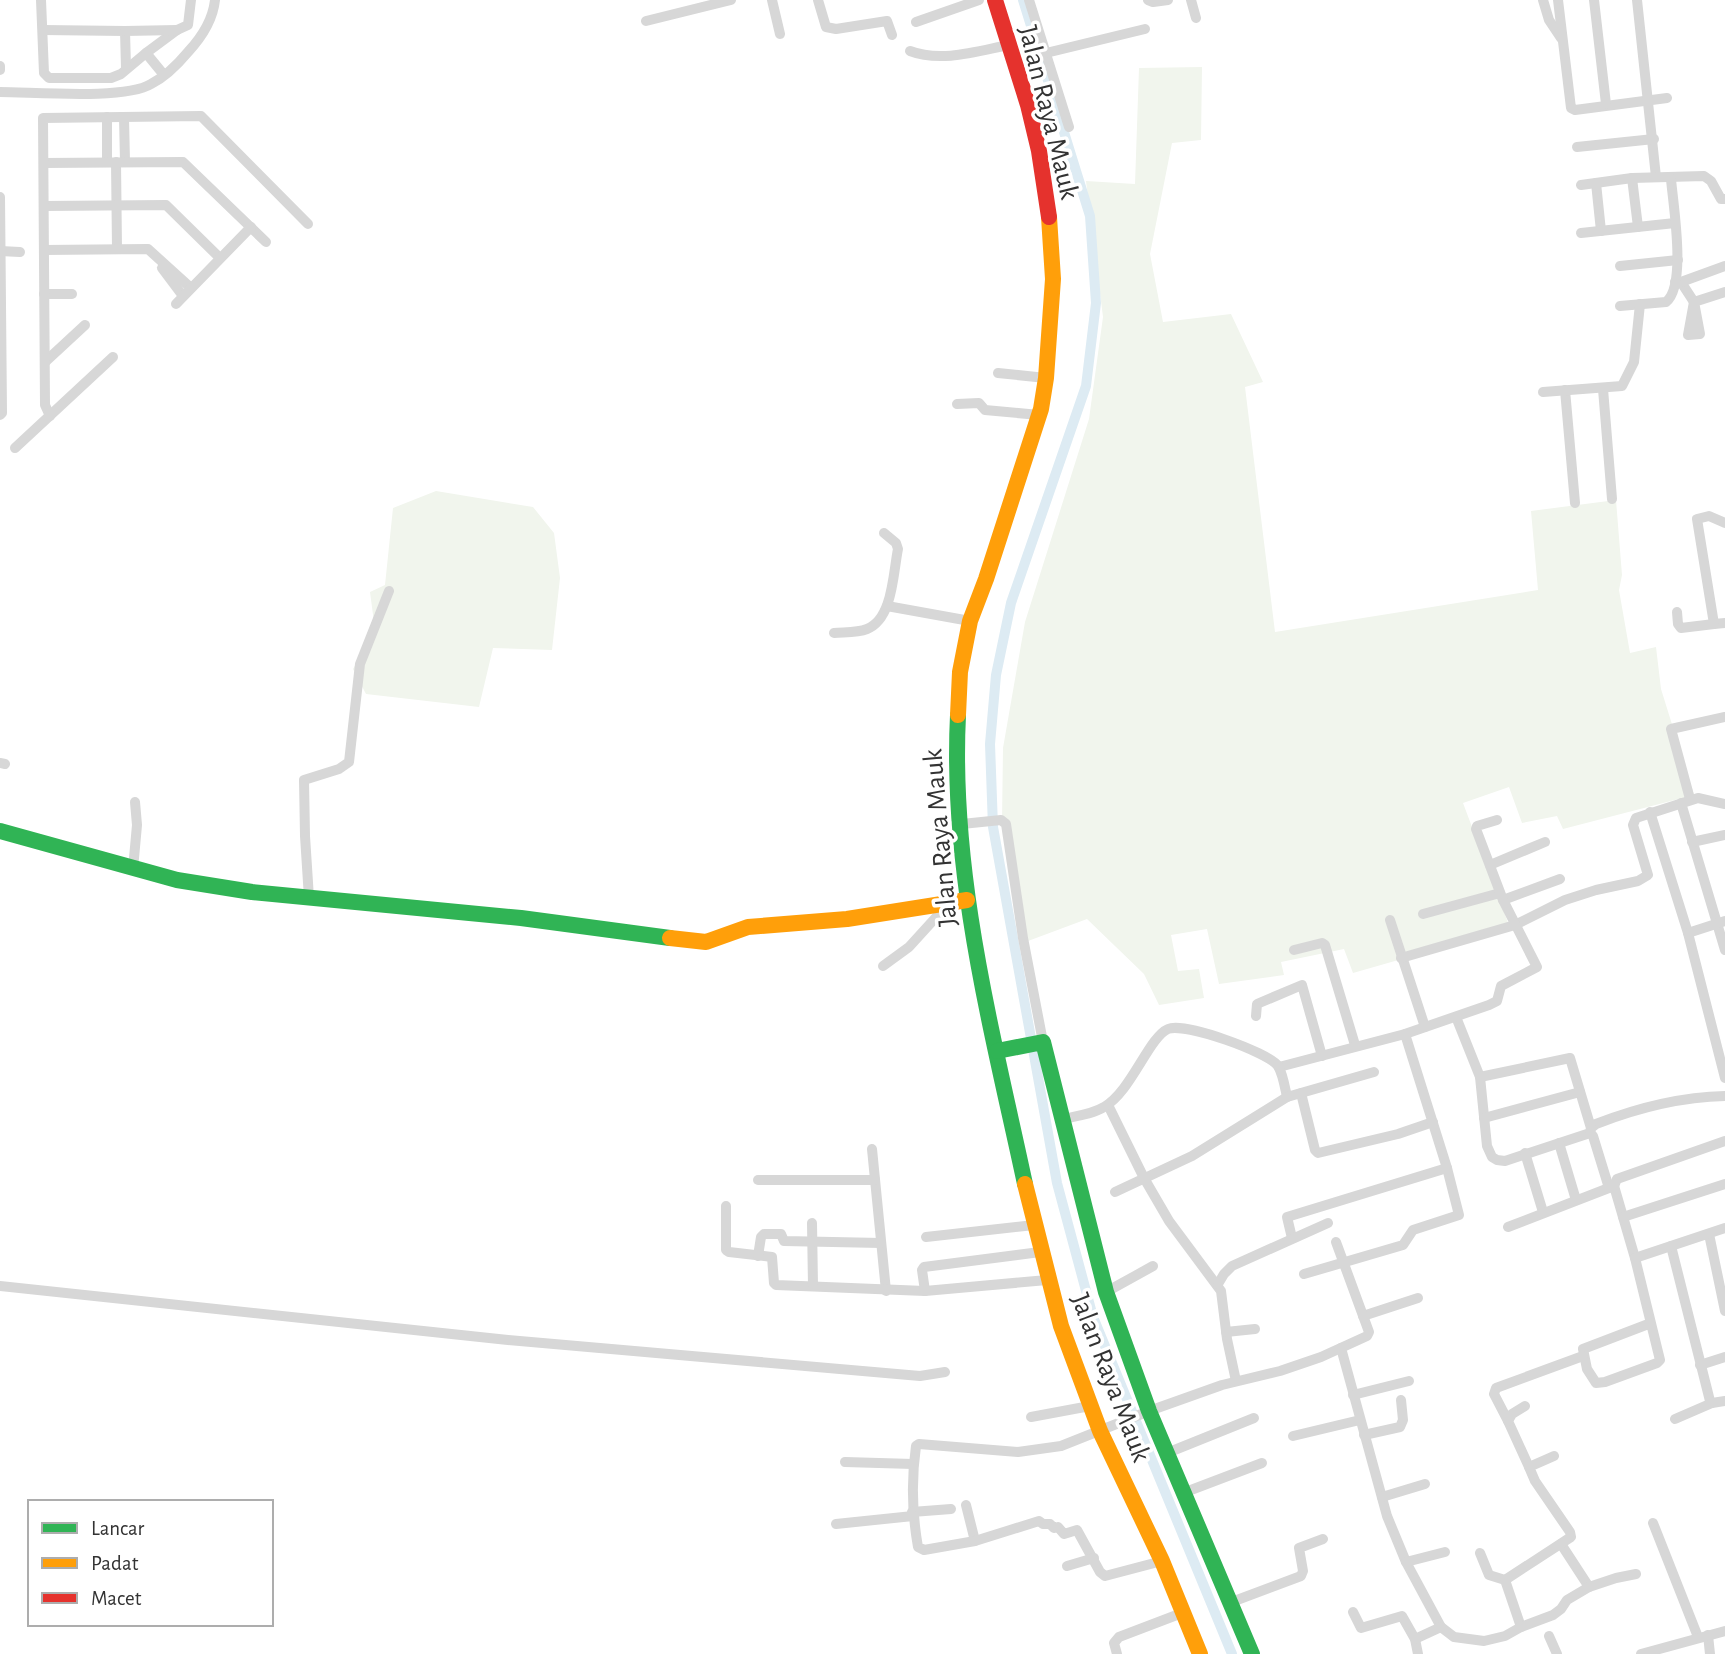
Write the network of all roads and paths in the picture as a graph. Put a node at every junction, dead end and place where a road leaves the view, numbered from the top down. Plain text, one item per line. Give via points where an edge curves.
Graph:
1 (41, 0) edge
2 (191, 0) edge
3 (215, 0) edge
4 (731, 0) edge
5 (772, 0) edge
6 (818, 0) edge
7 (979, 0) edge
8 (995, 0) edge
9 (1029, 0) edge
10 (1148, 0) edge
11 (1168, 0) edge
12 (1191, 0) edge
13 (1543, 0) edge
14 (1558, 0) edge
15 (1594, 0) edge
16 (1637, 0) edge
17 (1196, 18) dead end
18 (646, 21) dead end
19 (916, 22) dead end
20 (1145, 29) dead end
21 (43, 30) junction
22 (177, 30) junction
23 (125, 31) junction
24 (780, 34) dead end
25 (892, 34) dead end
26 (1563, 41) junction
27 (1009, 45) junction
28 (910, 51) dead end
29 (146, 53) junction
30 (1046, 53) junction
31 (126, 68) junction
32 (164, 75) junction
33 (0, 92) edge
34 (117, 93) junction
35 (1667, 97) dead end
36 (1649, 100) junction
37 (1605, 104) junction
38 (116, 117) junction
39 (1069, 127) dead end
40 (1654, 139) junction
41 (1577, 147) dead end
42 (116, 162) junction
43 (44, 163) junction
44 (1656, 177) junction
45 (1632, 178) junction
46 (1671, 179) junction
47 (1596, 183) junction
48 (1581, 185) dead end
49 (0, 197) edge
50 (1725, 199) edge
51 (117, 205) junction
52 (44, 206) junction
53 (1675, 223) junction
54 (308, 224) dead end
55 (251, 227) junction
56 (1638, 227) junction
57 (1601, 231) junction
58 (1581, 233) dead end
59 (266, 242) dead end
60 (117, 249) junction
61 (44, 250) junction
62 (0, 251) edge
63 (20, 251) dead end
64 (220, 258) junction
65 (1678, 260) junction
66 (1725, 265) edge
67 (1620, 266) dead end
68 (1678, 282) junction
69 (0, 292) edge
70 (1725, 292) edge
71 (44, 294) junction
72 (72, 294) dead end
73 (1640, 304) junction
74 (1620, 306) dead end
75 (85, 325) dead end
76 (0, 336) edge
77 (113, 357) dead end
78 (45, 362) junction
79 (998, 373) dead end
80 (1, 378) edge
81 (1046, 378) junction
82 (1603, 389) junction
83 (1565, 390) junction
84 (1543, 392) dead end
85 (957, 404) dead end
86 (0, 415) edge
87 (1039, 415) junction
88 (50, 416) junction
89 (15, 448) dead end
90 (1612, 499) dead end
91 (1575, 503) dead end
92 (1725, 523) edge
93 (884, 533) dead end
94 (389, 591) dead end
95 (887, 606) junction
96 (1676, 612) dead end
97 (970, 621) junction
98 (1719, 623) edge
99 (834, 633) dead end
100 (1725, 717) edge
101 (1686, 801) junction
102 (135, 802) dead end
103 (1725, 804) edge
104 (1650, 812) junction
105 (1497, 820) dead end
106 (965, 824) junction
107 (0, 831) edge
108 (1724, 833) edge
109 (1545, 842) dead end
110 (1692, 842) junction
111 (1490, 864) junction
112 (133, 869) junction
113 (1560, 879) dead end
114 (1501, 896) junction
115 (309, 898) junction
116 (967, 900) junction
117 (949, 903) junction
118 (1423, 914) dead end
119 (1390, 920) dead end
120 (1720, 923) edge
121 (1515, 925) junction
122 (1688, 933) junction
123 (1294, 950) dead end
124 (1725, 950) edge
125 (1401, 958) junction
126 (883, 966) dead end
127 (1256, 1016) dead end
128 (1456, 1017) junction
129 (1424, 1027) junction
130 (1719, 1033) edge
131 (1405, 1034) junction
132 (1040, 1042) junction
133 (1355, 1045) junction
134 (1002, 1050) junction
135 (1321, 1056) junction
136 (1279, 1067) junction
137 (1374, 1072) dead end
138 (1724, 1074) edge
139 (1480, 1077) junction
140 (1580, 1092) junction
141 (1301, 1093) junction
142 (1725, 1096) edge
143 (1287, 1097) junction
144 (1108, 1105) junction
145 (1484, 1118) junction
146 (1063, 1119) junction
147 (1433, 1122) junction
148 (1590, 1131) junction
149 (1725, 1141) edge
150 (1559, 1143) junction
151 (872, 1149) dead end
152 (1525, 1153) junction
153 (1447, 1168) junction
154 (1144, 1178) junction
155 (758, 1180) dead end
156 (875, 1180) junction
157 (1725, 1184) edge
158 (1611, 1187) junction
159 (1115, 1192) dead end
160 (1576, 1200) junction
161 (726, 1206) dead end
162 (1543, 1212) junction
163 (1623, 1217) junction
164 (812, 1223) dead end
165 (1328, 1223) dead end
166 (1034, 1225) junction
167 (1508, 1227) dead end
168 (1725, 1228) edge
169 (1709, 1234) junction
170 (926, 1237) dead end
171 (1292, 1238) junction
172 (812, 1242) junction
173 (1336, 1242) dead end
174 (881, 1243) junction
175 (1671, 1246) junction
176 (1040, 1252) junction
177 (758, 1256) junction
178 (1635, 1258) junction
179 (1344, 1263) junction
180 (1153, 1266) dead end
181 (1304, 1274) dead end
182 (1047, 1280) junction
183 (1218, 1284) junction
184 (0, 1286) edge
185 (813, 1286) junction
186 (886, 1291) junction
187 (925, 1291) junction
188 (1106, 1292) junction
189 (1418, 1298) dead end
190 (1725, 1311) edge
191 (1363, 1316) junction
192 (1651, 1323) junction
193 (1255, 1329) dead end
194 (1226, 1332) junction
195 (1341, 1348) junction
196 (1583, 1356) junction
197 (1725, 1357) edge
198 (1700, 1365) junction
199 (945, 1372) dead end
200 (1236, 1381) junction
201 (1409, 1381) dead end
202 (1353, 1395) junction
203 (1401, 1400) dead end
204 (1725, 1402) edge
205 (1712, 1403) junction
206 (1090, 1406) junction
207 (1525, 1406) dead end
208 (1146, 1412) junction
209 (1031, 1418) dead end
210 (1254, 1418) dead end
211 (1675, 1419) dead end
212 (1360, 1420) junction
213 (1508, 1420) junction
214 (1104, 1429) junction
215 (1293, 1436) dead end
216 (1364, 1436) junction
217 (1167, 1453) junction
218 (1554, 1456) dead end
219 (845, 1462) dead end
220 (1262, 1463) dead end
221 (914, 1464) junction
222 (1529, 1467) junction
223 (1426, 1484) dead end
224 (1183, 1493) junction
225 (1382, 1497) junction
226 (966, 1505) dead end
227 (951, 1509) dead end
228 (913, 1514) junction
229 (1653, 1523) dead end
230 (836, 1524) dead end
231 (1323, 1539) dead end
232 (975, 1541) junction
233 (1561, 1545) junction
234 (1445, 1552) dead end
235 (1480, 1553) dead end
236 (1094, 1558) junction
237 (1161, 1560) junction
238 (1406, 1562) junction
239 (1067, 1566) dead end
240 (1636, 1574) dead end
241 (1505, 1580) junction
242 (1589, 1587) junction
243 (1229, 1603) junction
244 (1353, 1612) dead end
245 (1182, 1613) junction
246 (1441, 1627) junction
247 (1521, 1627) junction
248 (1725, 1631) edge
249 (1549, 1636) dead end
250 (1703, 1636) junction
251 (1415, 1639) junction
252 (1117, 1654) edge
253 (1200, 1654) edge
254 (1252, 1654) edge
255 (1418, 1654) edge
256 (1557, 1654) edge
257 (1641, 1654) edge
258 (1710, 1654) edge

1 - 21 street
2 - 22 street via 188,25
3 - 32 street via 199,40
4 - 18 street
5 - 24 street
6 - 25 street via 826,27 887,21
7 - 19 street
8 - 27 main road, Jalan Raya Mauk
9 - 30 street
10 - 11 street
12 - 17 street
13 - 26 street
14 - 26 street
15 - 37 street
16 - 36 street
20 - 30 street
21 - 23 street
21 - 31 street via 44,73 49,78 111,78
22 - 23 street
22 - 29 street
23 - 31 street
26 - 37 street via 1571,108
27 - 28 street via 959,55
27 - 81 main road, Jalan Raya Mauk via 1039,151 1049,220 1053,279
29 - 31 street
29 - 32 street
30 - 39 street
32 - 34 street via 150,86
33 - 34 street
34 - 38 street
35 - 36 street
36 - 37 street
36 - 40 street
38 - 42 street
38 - 42 street
38 - 43 street via 43,117
38 - 54 street via 201,116
40 - 41 street
40 - 44 street
42 - 43 street
42 - 51 street
42 - 55 street via 183,162
43 - 52 street
44 - 45 street
44 - 46 street
45 - 47 street
45 - 56 street
46 - 50 street via 1704,176 1721,200
46 - 53 street
47 - 48 street
47 - 57 street
49 - 62 street
51 - 52 street
51 - 60 street
51 - 64 street via 166,205
52 - 61 street
53 - 56 street
53 - 65 street
55 - 59 street
55 - 64 street
56 - 57 street
57 - 58 street
60 - 61 street
60 - 64 street via 148,249 183,296
61 - 71 street
62 - 63 street
62 - 69 street
65 - 67 street
65 - 68 street
66 - 68 street
68 - 70 street via 1694,302
68 - 73 street via 1670,300
69 - 76 street
71 - 72 street
71 - 78 street
73 - 74 street
73 - 82 street via 1634,362 1622,386
75 - 78 street
76 - 80 street
77 - 88 street
78 - 88 street via 45,405
79 - 81 street
80 - 86 street
81 - 87 main road, Jalan Raya Mauk
82 - 83 street
82 - 90 street
83 - 84 street
83 - 91 street
85 - 87 street via 979,403 985,410
87 - 97 main road, Jalan Raya Mauk
88 - 89 street
92 - 98 street via 1709,516 1697,519
93 - 95 street via 898,549
94 - 115 street via 360,664 349,762 304,780
95 - 97 street
95 - 99 street via 879,621 866,629
96 - 98 street via 1681,628
97 - 106 main road, Jalan Raya Mauk via 958,695 956,755
100 - 101 street via 1671,729
101 - 103 street via 1706,798
101 - 104 street
101 - 110 street
102 - 112 street
104 - 121 street via 1636,818 1633,825 1648,875 1565,900
104 - 122 street
105 - 111 street via 1476,828
106 - 116 main road, Jalan Raya Mauk
106 - 132 street via 997,820 1006,824
107 - 112 main road
108 - 110 street
109 - 111 street
110 - 120 street
111 - 114 street
112 - 115 main road via 190,882
113 - 114 street
114 - 118 street
114 - 121 street
115 - 117 main road via 709,942 748,928
116 - 117 main road
116 - 134 main road, Jalan Raya Mauk via 976,955
117 - 126 street via 909,947
119 - 125 street
120 - 122 street
120 - 124 street
121 - 125 street
121 - 128 street via 1537,967 1501,986 1494,1003
122 - 130 street
123 - 133 street via 1325,945
125 - 129 street
127 - 135 street via 1258,1003 1301,985
128 - 129 street
128 - 139 street
129 - 131 street
130 - 138 street
131 - 133 street
131 - 147 street
132 - 134 main road
132 - 146 main road
133 - 135 street
134 - 166 main road, Jalan Raya Mauk
135 - 136 street
136 - 143 street
136 - 144 street via 1209,1034 1169,1028
137 - 141 street
139 - 140 street via 1567,1057 1572,1060
139 - 145 street
140 - 145 street
140 - 148 street
141 - 143 street
141 - 147 street via 1318,1153
142 - 148 street via 1640,1109 1605,1120
143 - 154 street via 1192,1156
144 - 146 street
144 - 154 street
145 - 152 street via 1492,1157 1505,1161
146 - 188 main road
147 - 153 street
148 - 150 street
148 - 158 street
149 - 158 street via 1617,1179
150 - 152 street
150 - 160 street
151 - 156 street
152 - 162 street
153 - 171 street via 1287,1217
153 - 179 street via 1460,1215 1413,1230 1403,1245
154 - 159 street
154 - 183 street via 1169,1221
155 - 156 street
156 - 174 street
157 - 163 street
158 - 160 street
158 - 163 street
160 - 162 street
161 - 177 street via 726,1250
162 - 167 street
163 - 178 street
164 - 172 street
165 - 171 street
166 - 170 street
166 - 176 main road, Jalan Raya Mauk
168 - 169 street
169 - 175 street
169 - 190 street
171 - 183 street via 1232,1266
172 - 174 street
172 - 177 street via 762,1234
172 - 185 street
173 - 179 street
174 - 186 street
175 - 178 street
175 - 198 street
176 - 182 main road, Jalan Raya Mauk
176 - 187 street via 925,1267
177 - 185 street via 773,1258 776,1285
178 - 192 street
179 - 181 street
179 - 191 street
180 - 188 street
182 - 187 street
182 - 206 main road, Jalan Raya Mauk
183 - 194 street
184 - 199 street via 508,1340 920,1376
185 - 186 street
186 - 187 street
188 - 208 main road
189 - 191 street
191 - 195 street via 1367,1336
192 - 196 street via 1586,1346
192 - 196 street via 1660,1356 1657,1363 1600,1384 1594,1381
193 - 194 street
194 - 200 street
195 - 200 street via 1280,1371
195 - 202 street
196 - 213 street via 1496,1388 1494,1394
197 - 198 street
198 - 205 street
200 - 208 street
201 - 202 street
202 - 212 street
203 - 216 street via 1400,1427
204 - 205 street
205 - 211 street
206 - 209 street
206 - 214 main road, Jalan Raya Mauk
207 - 213 street
208 - 214 street
208 - 217 main road
210 - 217 street
212 - 215 street
212 - 216 street
213 - 222 street
214 - 221 street via 1061,1446 1017,1452 919,1444
214 - 237 main road, Jalan Raya Mauk
216 - 225 street
217 - 224 main road
218 - 222 street
219 - 221 street
220 - 224 street
221 - 228 street
222 - 233 street via 1570,1532 1571,1537
223 - 225 street
224 - 243 main road
225 - 238 street
226 - 232 street
227 - 228 street
228 - 230 street
228 - 232 street via 920,1549
229 - 250 street
231 - 243 street via 1299,1547 1301,1576
232 - 236 street via 1039,1521 1064,1534 1077,1530
233 - 241 street
233 - 242 street
234 - 238 street
235 - 241 street via 1489,1575
236 - 237 street via 1108,1576
236 - 239 street
237 - 245 main road, Jalan Raya Mauk
238 - 246 street
240 - 242 street
241 - 247 street
242 - 247 street via 1553,1615
243 - 254 main road
244 - 251 street via 1361,1629 1402,1616
245 - 252 street via 1119,1637 1114,1643
245 - 253 main road, Jalan Raya Mauk
246 - 247 street via 1454,1637 1484,1641
246 - 251 street
248 - 250 street
249 - 256 street
250 - 257 street
250 - 258 street
251 - 255 street

